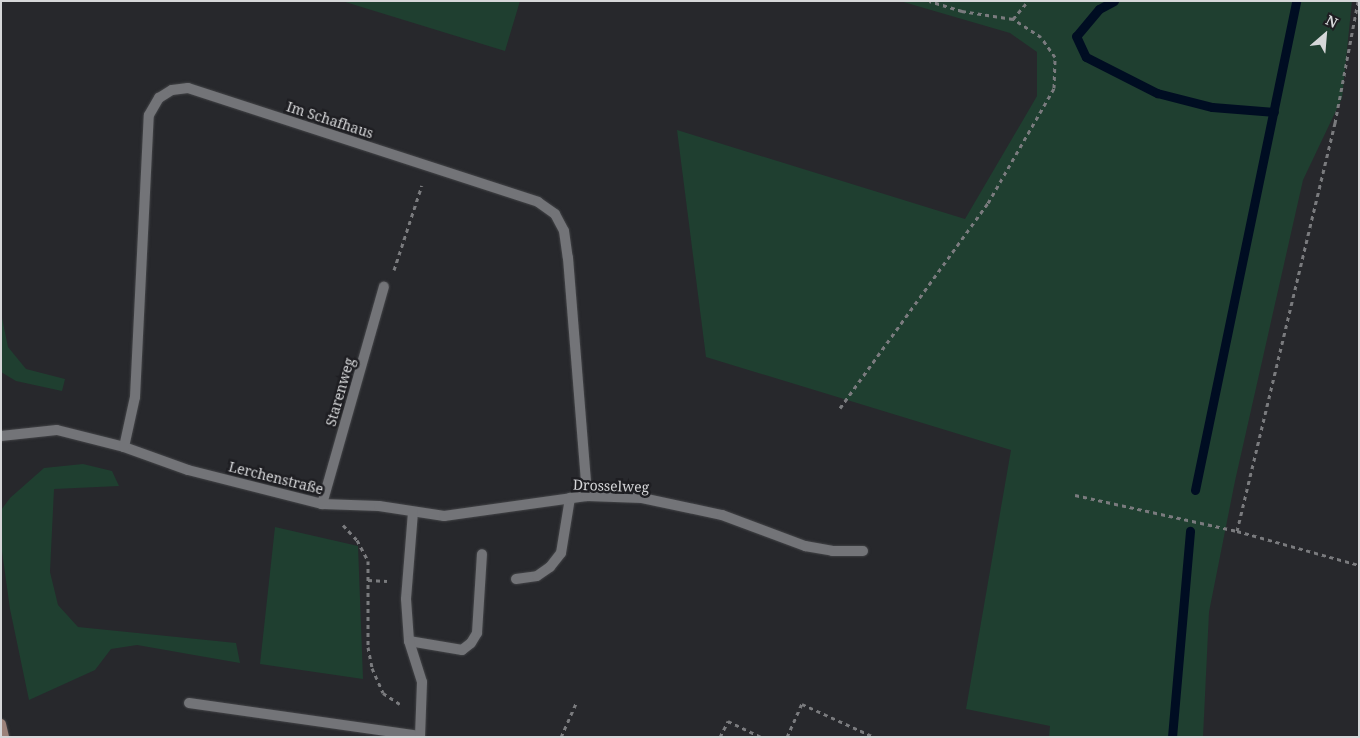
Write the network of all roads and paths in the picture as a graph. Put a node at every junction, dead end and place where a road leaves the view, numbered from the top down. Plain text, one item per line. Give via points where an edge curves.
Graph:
1 (929, 1) edge
2 (1028, 1) edge
3 (1358, 1) edge
4 (1013, 19) junction
5 (428, 166) junction
6 (384, 287) joint
7 (840, 408) dead end
8 (1, 436) edge
9 (124, 447) junction
10 (1075, 495) dead end
11 (587, 496) junction
12 (570, 498) junction
13 (322, 504) junction
14 (413, 512) junction
15 (1237, 530) junction
16 (863, 551) dead end
17 (482, 554) dead end
18 (1359, 565) edge
19 (516, 579) dead end
20 (409, 641) junction
21 (577, 701) dead end
22 (189, 704) dead end
23 (421, 718) junction
24 (1, 724) edge
25 (420, 736) edge
26 (4, 737) edge
27 (561, 737) edge
28 (720, 737) edge
29 (762, 737) edge
30 (787, 737) edge
31 (874, 737) edge

1 - 4 path via 962,11
2 - 4 path
3 - 15 path via 1335,123
4 - 7 path via 1041,36 1055,58 1054,88 988,203
5 - 6 path via 390,283
5 - 9 street, Im Schafhaus via 188,88 172,90 159,98 149,115 135,397
5 - 11 street, Im Schafhaus via 538,202 555,214 564,231
6 - 13 street, Starenweg
8 - 9 street, Lerchenstraße via 57,430
9 - 13 street, Lerchenstraße via 188,470
10 - 15 path
11 - 12 street, Drosselweg
11 - 16 street, Drosselweg via 642,498 722,515 805,546 832,551
12 - 14 street, Drosselweg via 444,516
12 - 19 street via 561,553 550,567 536,576
13 - 14 street, Lerchenstraße via 379,506
13 - 23 path via 357,540 368,561 368,647 379,685 383,693
14 - 20 street via 406,599
15 - 18 path
17 - 20 street via 477,633 471,644 462,650
20 - 23 street via 422,682
21 - 27 path
22 - 25 street
23 - 25 street
24 - 26 main road
28 - 29 path via 728,721
30 - 31 path via 802,704

